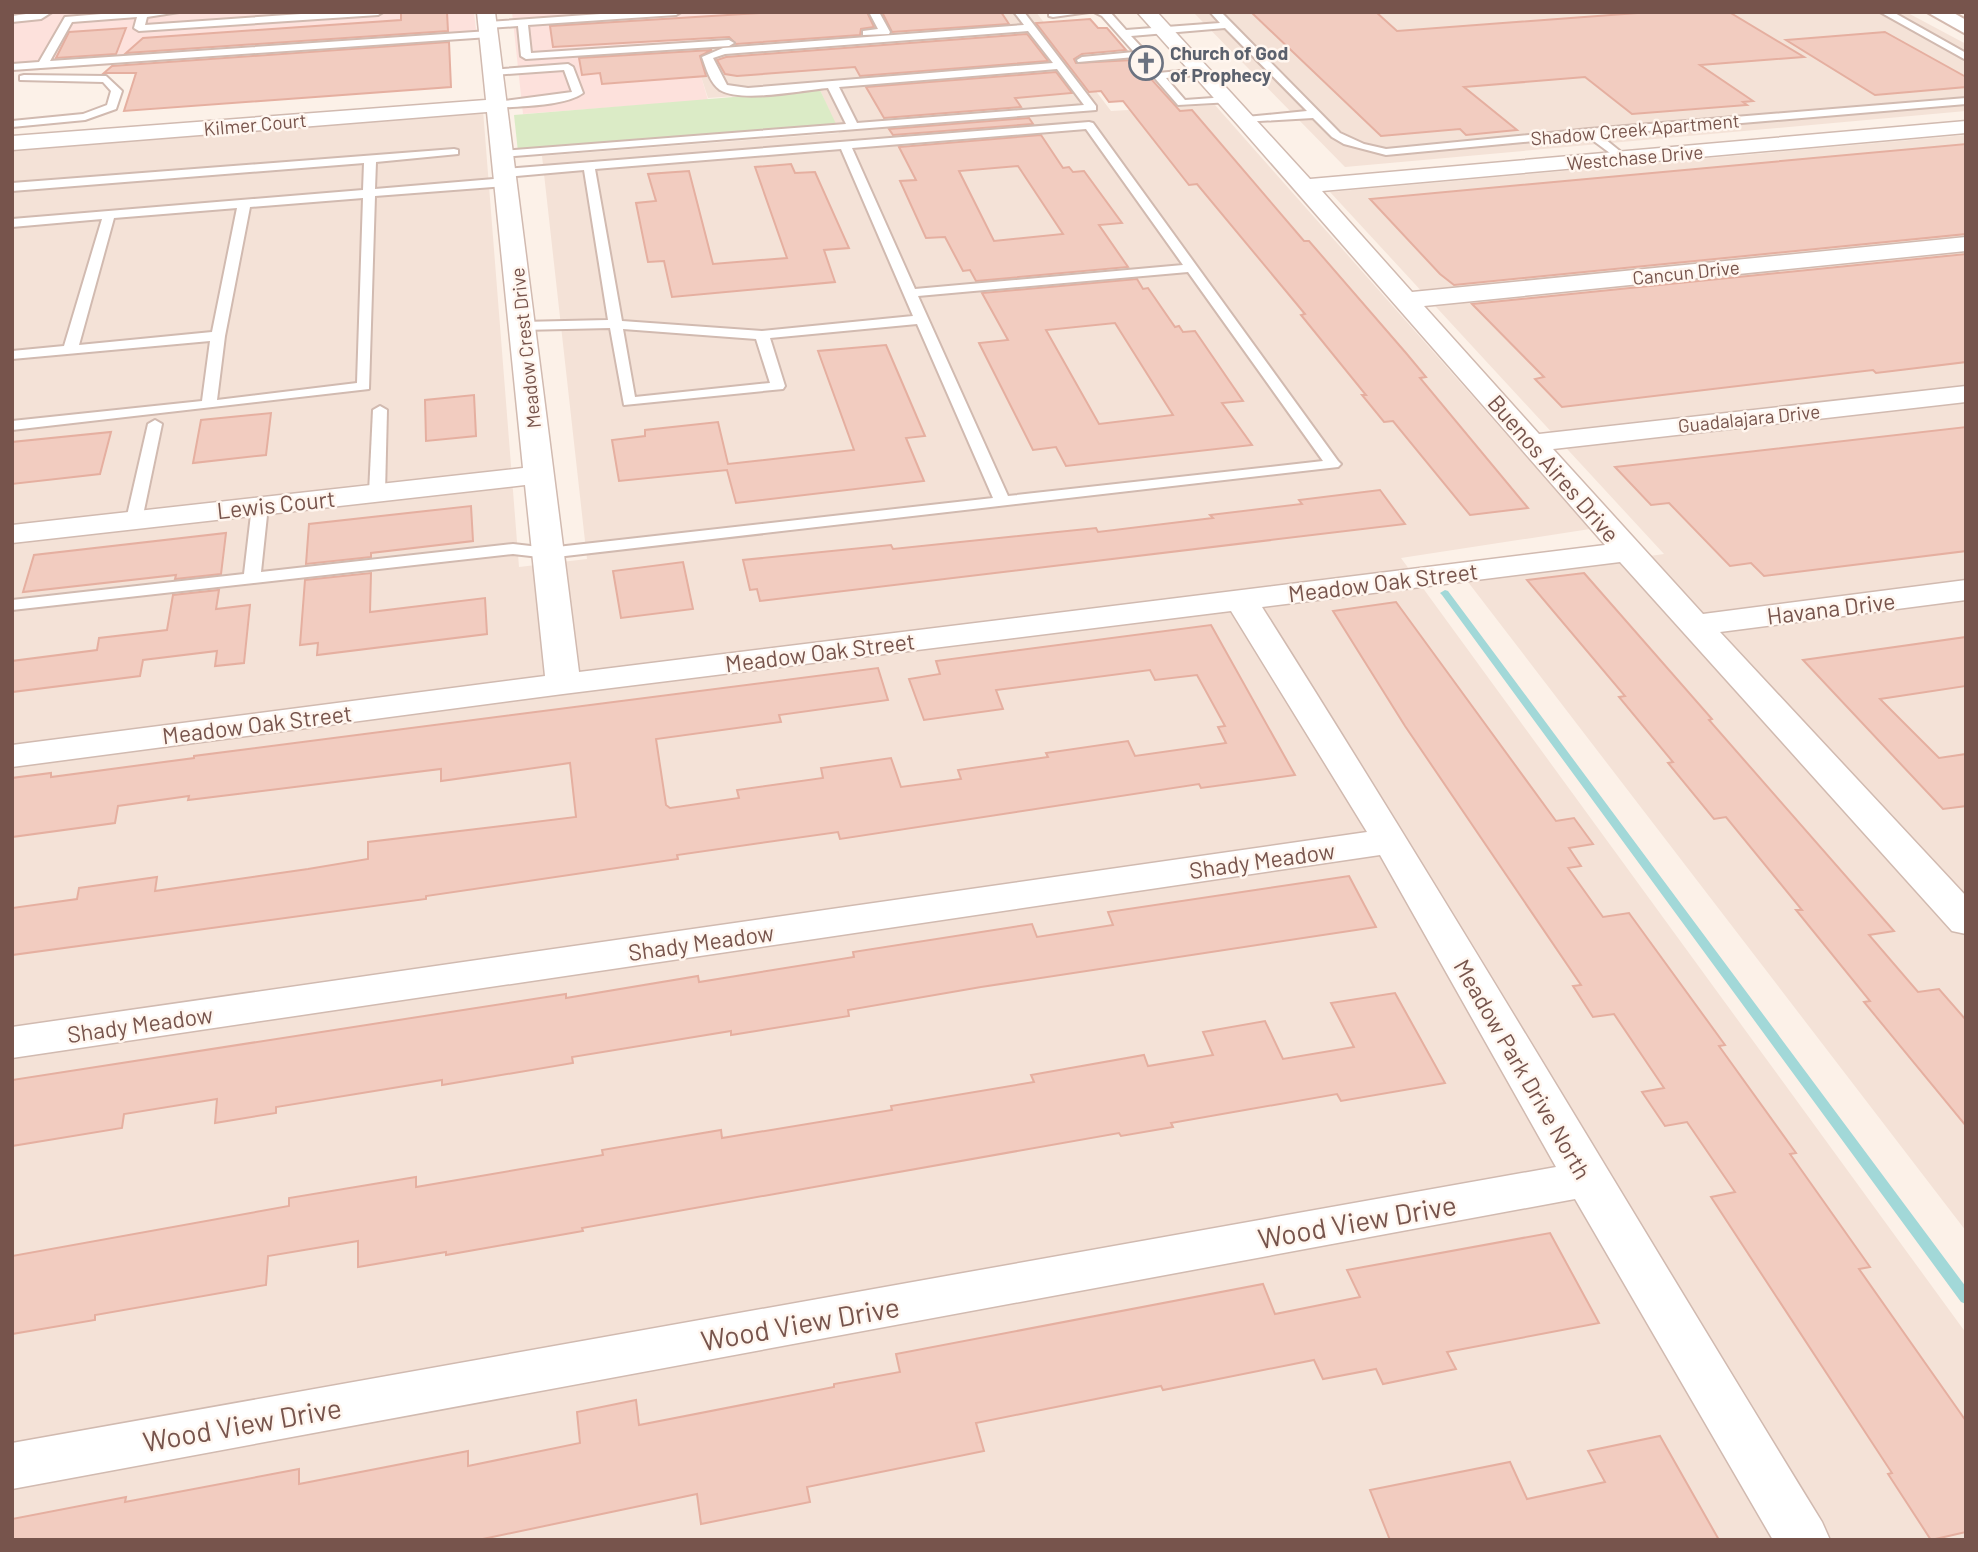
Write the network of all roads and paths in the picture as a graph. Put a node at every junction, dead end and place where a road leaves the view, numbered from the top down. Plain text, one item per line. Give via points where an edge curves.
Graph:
1 (47, 12) edge
2 (174, 12) edge
3 (378, 12) edge
4 (676, 12) edge
5 (874, 12) edge
6 (1019, 12) edge
7 (1084, 12) edge
8 (1099, 12) edge
9 (1215, 12) edge
10 (1885, 12) edge
11 (1937, 12) edge
12 (661, 13) edge
13 (144, 14) junction
14 (1053, 14) dead end
15 (254, 16) edge
16 (537, 17) edge
17 (12, 19) edge
18 (1154, 21) edge
19 (523, 22) junction
20 (488, 24) edge
21 (1227, 25) junction
22 (1031, 28) junction
23 (1966, 28) edge
24 (1124, 33) junction
25 (1966, 43) edge
26 (1945, 45) junction
27 (1966, 57) edge
28 (1082, 61) dead end
29 (43, 65) junction
30 (1060, 66) junction
31 (12, 67) edge
32 (493, 72) junction
33 (1200, 72) junction
34 (12, 78) edge
35 (832, 84) junction
36 (1966, 101) edge
37 (497, 105) junction
38 (1236, 110) junction
39 (1316, 114) junction
40 (12, 124) edge
41 (81, 127) junction
42 (853, 127) junction
43 (1966, 127) edge
44 (1589, 132) junction
45 (12, 143) edge
46 (845, 145) junction
47 (454, 152) dead end
48 (370, 158) junction
49 (1622, 158) junction
50 (589, 167) junction
51 (505, 170) junction
52 (1304, 186) junction
53 (12, 187) edge
54 (370, 194) junction
55 (244, 204) junction
56 (108, 215) junction
57 (12, 223) edge
58 (1966, 244) edge
59 (1192, 268) junction
60 (911, 293) junction
61 (1406, 300) junction
62 (922, 319) junction
63 (615, 324) junction
64 (522, 326) junction
65 (762, 335) junction
66 (218, 336) junction
67 (70, 350) junction
68 (12, 355) edge
69 (1966, 394) edge
70 (209, 405) junction
71 (380, 410) dead end
72 (155, 424) dead end
73 (12, 426) edge
74 (1532, 443) junction
75 (539, 475) junction
76 (377, 493) junction
77 (1002, 501) junction
78 (260, 506) junction
79 (134, 520) junction
80 (12, 534) edge
81 (1628, 552) junction
82 (548, 553) junction
83 (252, 578) junction
84 (1966, 590) edge
85 (1241, 600) junction
86 (12, 605) edge
87 (1696, 625) junction
88 (563, 684) junction
89 (12, 756) edge
90 (1391, 841) junction
91 (1950, 883) edge
92 (1966, 921) edge
93 (12, 1042) edge
94 (1587, 1179) junction
95 (12, 1466) edge
96 (1803, 1540) edge

1 - 17 lane
2 - 13 lane
3 - 15 lane
4 - 12 lane
5 - 19 lane via 885,32 526,57
6 - 22 lane
7 - 14 lane
8 - 24 lane
9 - 21 lane, Shadow Creek Apartment
10 - 26 lane
11 - 23 street
12 - 16 lane
13 - 15 lane via 139,28
13 - 29 lane via 69,19
16 - 19 lane
18 - 21 lane
18 - 24 lane
18 - 33 street, Buenos Aires Drive
19 - 20 lane
20 - 29 lane
20 - 32 street, Meadow Crest Drive
21 - 39 lane, Shadow Creek Apartment
22 - 30 lane
22 - 35 lane via 723,51 707,57 719,83 727,89
24 - 28 lane via 1142,54
25 - 26 lane
26 - 27 lane
29 - 31 lane
30 - 35 lane
30 - 42 lane via 1092,108
32 - 37 street, Meadow Crest Drive
32 - 37 lane via 568,67 578,93
33 - 38 street, Buenos Aires Drive
33 - 38 lane via 1158,76 1182,103
34 - 41 lane via 106,79 117,91 112,107
35 - 42 lane
36 - 44 lane, Shadow Creek Apartment
37 - 41 street, Kilmer Court
37 - 51 street, Meadow Crest Drive
38 - 39 lane
38 - 52 street, Buenos Aires Drive
39 - 44 lane, Shadow Creek Apartment via 1351,145 1386,152
40 - 41 lane
41 - 45 street, Kilmer Court
42 - 51 lane
43 - 49 street, Westchase Drive
44 - 49 lane
46 - 50 lane
46 - 59 lane via 1089,125
46 - 60 lane
47 - 48 lane
48 - 53 lane
48 - 54 lane
49 - 52 street, Westchase Drive
50 - 51 lane
50 - 63 lane
51 - 54 lane
51 - 64 street, Meadow Crest Drive
52 - 61 street, Buenos Aires Drive
54 - 55 lane
54 - 70 lane via 364,386
55 - 56 lane
55 - 66 lane
56 - 57 lane
56 - 67 lane
58 - 61 street, Cancun Drive
59 - 60 lane
59 - 77 lane via 1333,464
60 - 62 lane
61 - 74 street, Buenos Aires Drive
62 - 65 lane
62 - 77 lane
63 - 64 lane
63 - 65 lane
63 - 65 lane via 629,402 778,386
64 - 75 street, Meadow Crest Drive
66 - 67 lane
66 - 70 lane
67 - 68 lane
69 - 74 street, Guadalajara Drive
70 - 73 lane
71 - 76 lane
72 - 79 lane
74 - 81 street, Buenos Aires Drive
75 - 76 street, Lewis Court
75 - 82 street, Meadow Crest Drive
76 - 78 street, Lewis Court
77 - 82 lane
78 - 79 street, Lewis Court
78 - 83 lane
79 - 80 street, Lewis Court
81 - 85 street, Meadow Oak Street
81 - 87 street, Buenos Aires Drive
82 - 83 lane via 513,549
82 - 88 street, Meadow Crest Drive
83 - 86 lane
84 - 87 street, Havana Drive
85 - 88 street, Meadow Oak Street
85 - 90 street, Meadow Park Drive North
87 - 91 street, Buenos Aires Drive
88 - 89 street, Meadow Oak Street
90 - 93 street, Shady Meadow
90 - 94 street, Meadow Park Drive North
91 - 92 street, Buenos Aires Drive
94 - 95 street, Wood View Drive
94 - 96 street, Meadow Park Drive North

